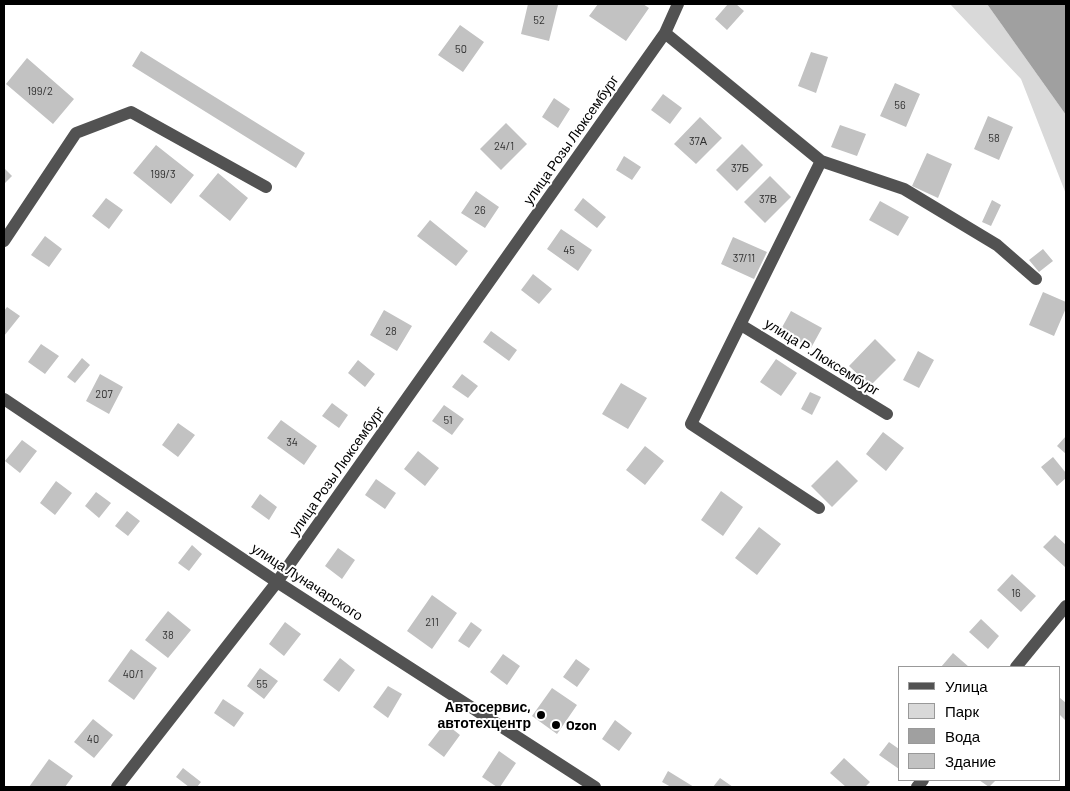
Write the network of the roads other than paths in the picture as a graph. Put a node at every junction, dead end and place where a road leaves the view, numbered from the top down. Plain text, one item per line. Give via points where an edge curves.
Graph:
1 (678, 4) edge
2 (665, 33) junction
3 (821, 161) junction
4 (266, 187) dead end
5 (4, 241) edge
6 (1036, 279) dead end
7 (741, 325) junction
8 (4, 400) edge
9 (887, 414) dead end
10 (819, 508) dead end
11 (278, 582) junction
12 (1066, 606) edge
13 (1017, 666) edge
14 (117, 787) edge
15 (595, 787) edge

1 - 2 street, улица Розы Люксембург
2 - 3 street
2 - 11 street, улица Розы Люксембург
3 - 6 street via 904,188 997,245
3 - 7 street
4 - 5 street via 131,112 76,133
7 - 9 street, улица Р.Люксембург
7 - 10 street via 691,424
8 - 11 street, улица Луначарского
11 - 14 street, улица Розы Люксембург
11 - 15 street, улица Луначарского
12 - 13 street

